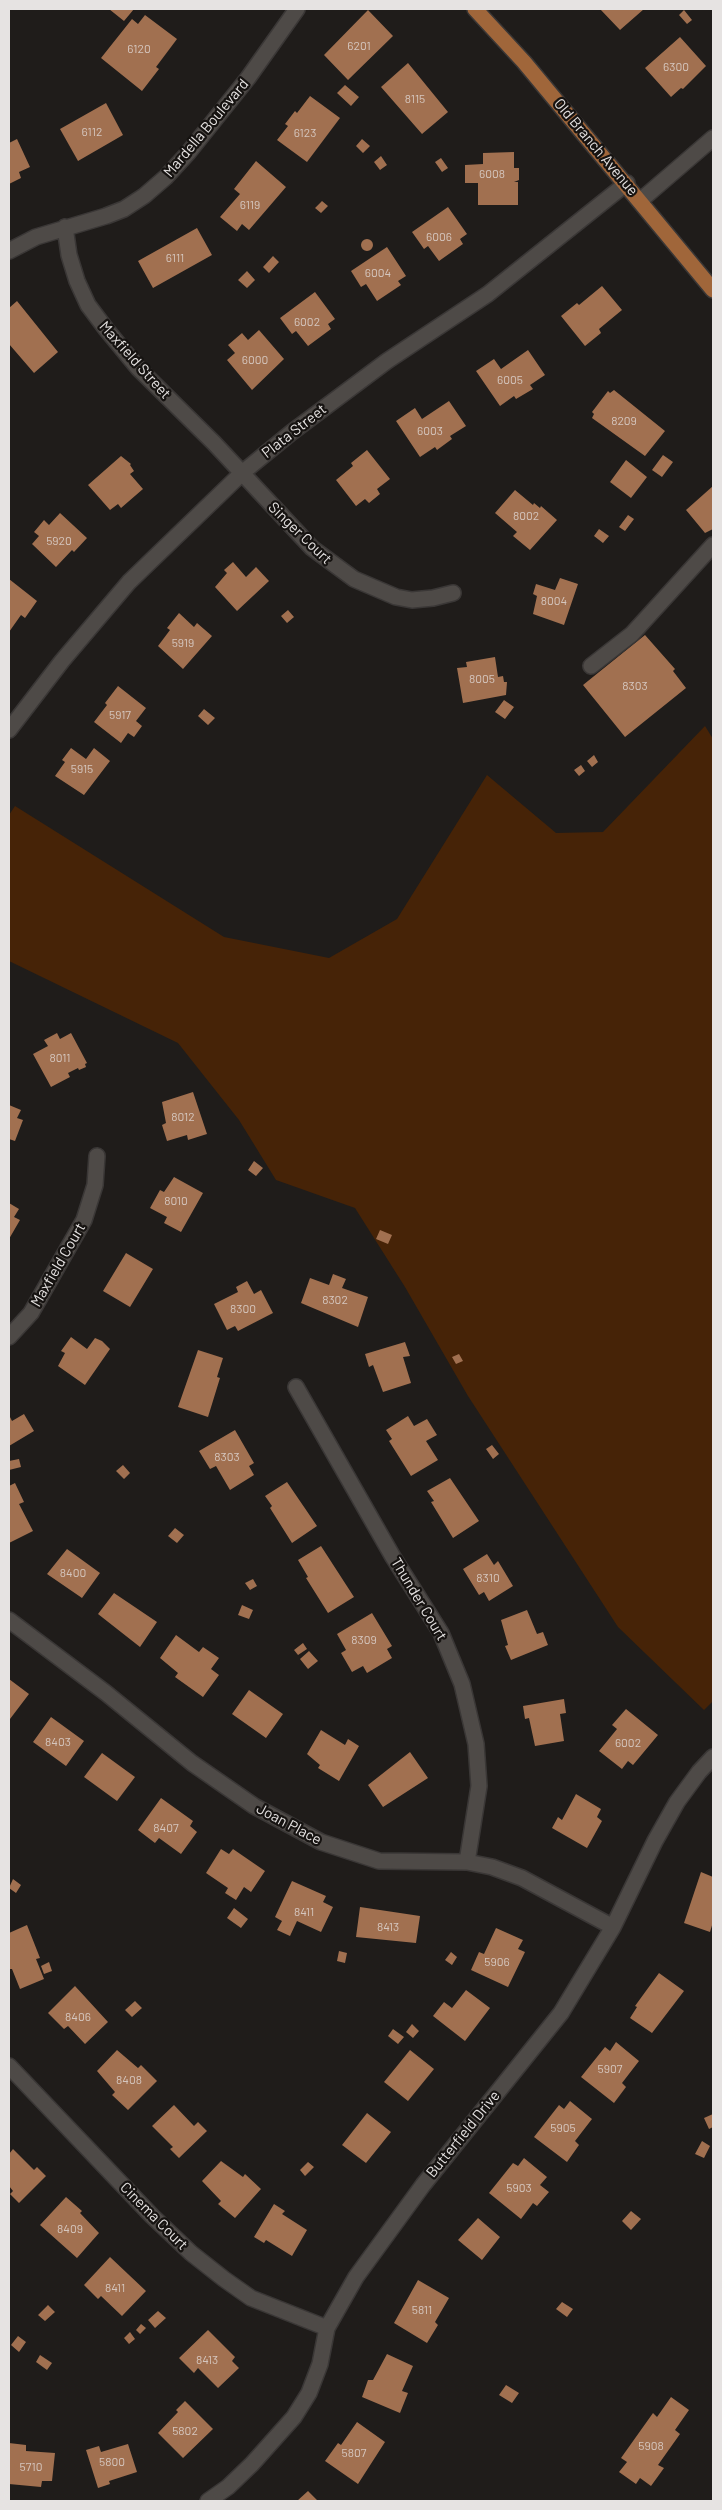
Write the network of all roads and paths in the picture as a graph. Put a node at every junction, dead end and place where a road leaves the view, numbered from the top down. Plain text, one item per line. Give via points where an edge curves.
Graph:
1 (296, 9) edge
2 (475, 9) edge
3 (713, 138) edge
4 (626, 183) junction
5 (641, 200) junction
6 (65, 227) junction
7 (9, 251) edge
8 (713, 290) edge
9 (242, 473) junction
10 (713, 545) edge
11 (453, 593) dead end
12 (591, 666) dead end
13 (9, 730) edge
14 (97, 1156) dead end
15 (9, 1337) edge
16 (296, 1386) dead end
17 (9, 1620) edge
18 (713, 1757) edge
19 (467, 1862) junction
20 (613, 1927) junction
21 (9, 2066) edge
22 (328, 2328) junction
23 (208, 2501) edge

1 - 6 street, Mardella Boulevard via 248,78 166,177 124,208
2 - 4 main road, Old Branch Avenue
3 - 5 street
4 - 5 main road, Old Branch Avenue
4 - 9 street, Plata Street via 488,294 387,362
5 - 8 main road, Old Branch Avenue
6 - 7 street, Mardella Boulevard
6 - 9 street, Maxfield Street via 74,272 88,305 138,368
9 - 11 street, Singer Court via 312,548 354,578 396,597 412,600
9 - 13 street, Plata Street via 129,582
10 - 12 street via 632,634
14 - 15 street, Maxfield Court via 95,1185 84,1220 31,1313
16 - 19 street, Thunder Court via 393,1558 441,1633 462,1684 476,1744 479,1786
17 - 19 street, Joan Place via 192,1763 254,1806 321,1842 379,1861
18 - 20 street, Butterfield Drive via 677,1802
19 - 20 street, Joan Place via 522,1878
20 - 22 street, Butterfield Drive via 561,2013 378,2245
21 - 22 street, Cinema Court via 152,2216 224,2280 251,2298
22 - 23 street, Butterfield Drive via 309,2393 294,2417 228,2487

